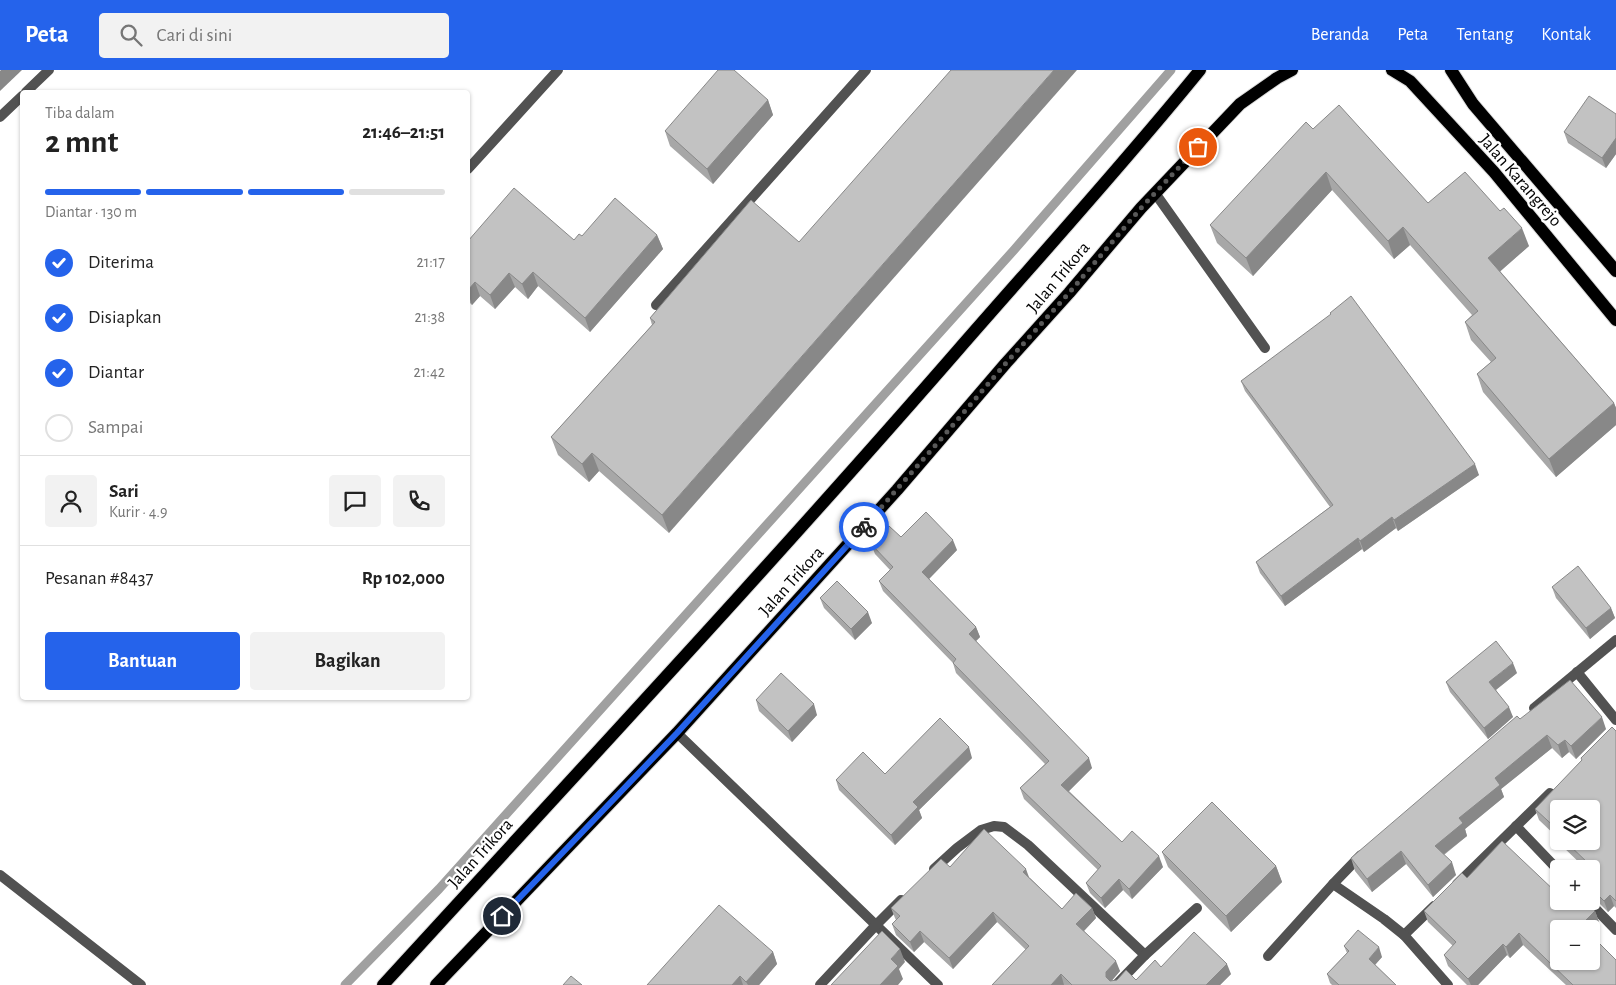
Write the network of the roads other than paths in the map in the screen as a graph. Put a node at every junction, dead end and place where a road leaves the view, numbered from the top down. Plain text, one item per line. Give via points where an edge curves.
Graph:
1 (49, 70) edge
2 (558, 70) edge
3 (866, 70) edge
4 (1200, 70) edge
5 (1292, 70) edge
6 (1392, 70) edge
7 (1450, 70) edge
8 (28, 90) edge
9 (20, 98) edge
10 (0, 118) edge
11 (470, 167) edge
12 (1155, 194) junction
13 (1616, 272) edge
14 (656, 305) dead end
15 (1616, 320) edge
16 (1266, 348) dead end
17 (1616, 640) edge
18 (1577, 672) junction
19 (1525, 716) edge
20 (1616, 720) edge
21 (677, 733) junction
22 (1559, 784) edge
23 (1516, 826) junction
24 (1372, 845) edge
25 (1550, 862) edge
26 (930, 874) edge
27 (0, 875) edge
28 (1333, 884) junction
29 (909, 893) edge
30 (1196, 908) edge
31 (1597, 910) edge
32 (876, 925) junction
33 (1616, 930) edge
34 (1404, 935) junction
35 (1145, 955) junction
36 (1268, 956) dead end
37 (141, 985) edge
38 (383, 985) edge
39 (436, 985) edge
40 (820, 985) edge
41 (938, 985) edge
42 (1116, 985) edge
43 (1448, 985) edge

1 - 8 street
2 - 11 street
3 - 14 street
4 - 38 main road, Jalan Trikora via 1032,267 772,560
5 - 12 main road, Jalan Trikora via 1240,104
6 - 15 main road, Jalan Karangrejo via 1410,81 1494,172
7 - 13 main road, Jalan Karangrejo via 1473,104
9 - 10 street
12 - 16 street
12 - 21 main road, Jalan Trikora via 897,490
17 - 18 street
18 - 19 street
18 - 20 street
21 - 32 street
21 - 39 main road, Jalan Trikora
22 - 23 street
23 - 25 street
23 - 34 street
24 - 28 street
26 - 35 street via 956,848 981,830 1004,827 1028,845
27 - 37 street
28 - 34 street
28 - 36 street
29 - 32 street
30 - 35 street
31 - 33 street
32 - 40 street
32 - 41 street
34 - 43 street
35 - 42 street

